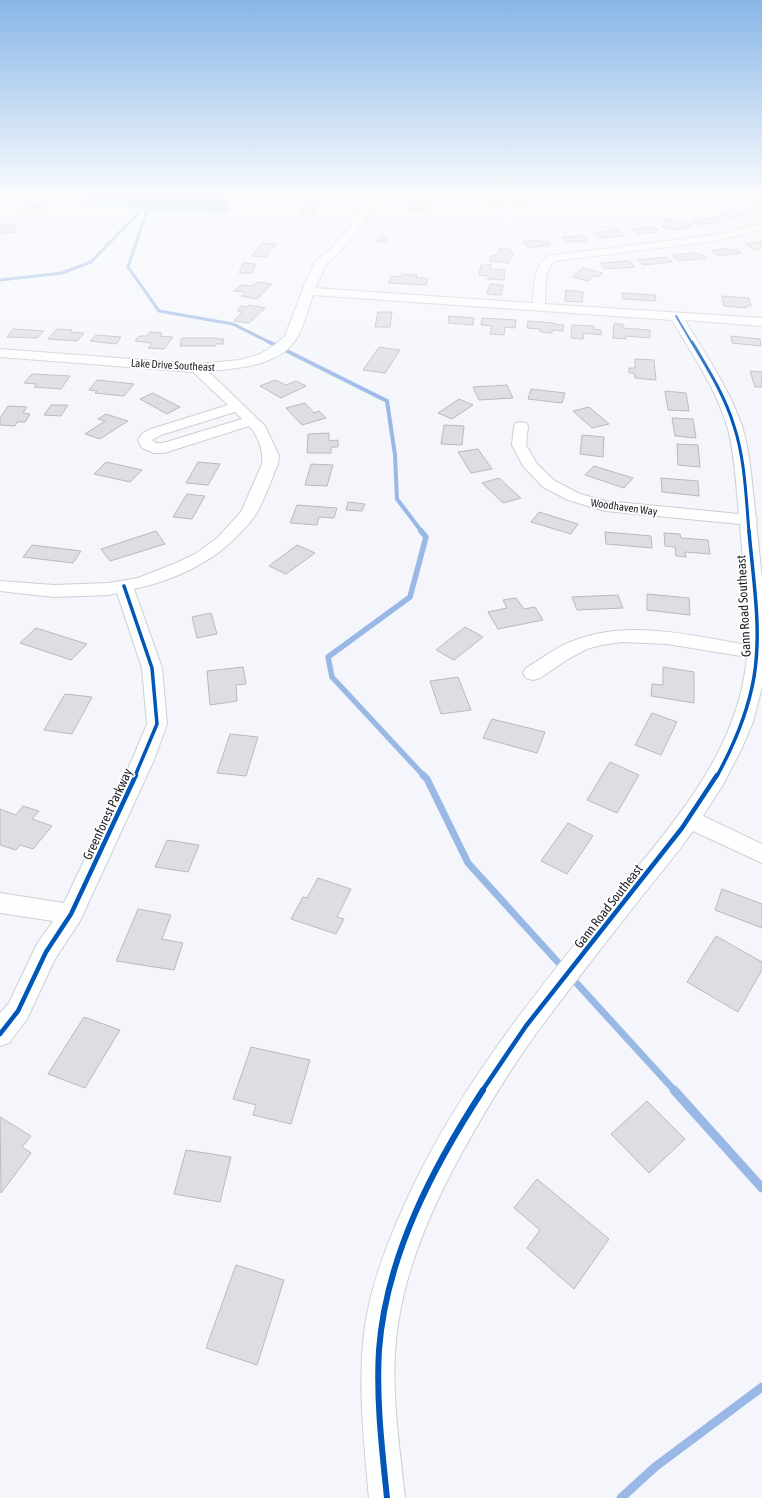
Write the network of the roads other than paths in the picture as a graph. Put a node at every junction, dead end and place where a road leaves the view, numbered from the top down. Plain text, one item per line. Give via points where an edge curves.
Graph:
1 (319, 266) edge
2 (544, 266) edge
3 (309, 291) junction
4 (539, 307) junction
5 (676, 316) junction
6 (762, 322) edge
7 (0, 353) edge
8 (14, 354) junction
9 (0, 368) edge
10 (197, 368) junction
11 (237, 407) junction
12 (251, 421) junction
13 (521, 426) dead end
14 (748, 520) junction
15 (0, 586) edge
16 (124, 586) junction
17 (757, 653) junction
18 (533, 673) dead end
19 (689, 819) junction
20 (762, 854) edge
21 (0, 904) edge
22 (71, 914) junction
23 (0, 1034) edge
24 (387, 1498) edge

1 - 3 street, Lake Drive Southeast
2 - 4 street
3 - 4 street
3 - 10 street, Lake Drive Southeast via 291,337 277,350 242,364
4 - 5 street
5 - 6 street
5 - 14 street, Gann Road Southeast via 707,367 733,422
7 - 8 street, Lake Drive Southeast
8 - 9 street
8 - 10 street, Lake Drive Southeast
10 - 11 street
11 - 12 street
11 - 12 street via 156,432 145,440 147,445 154,448 164,448
12 - 16 street via 260,429 271,456 270,464 248,514 223,542 201,558 164,574
13 - 14 street, Woodhaven Way via 518,445 531,466 549,484 574,497 605,506
14 - 17 street, Gann Road Southeast
15 - 16 street via 54,591 102,590
16 - 22 street, Greenforest Parkway via 152,668 158,724
17 - 18 street via 670,639 622,635 578,645
17 - 19 street, Gann Road Southeast via 751,695 734,743
19 - 20 street
19 - 24 street, Gann Road Southeast via 518,1036 468,1114 428,1188 399,1255 385,1304 380,1336 379,1392
21 - 22 street
22 - 23 street, Greenforest Parkway via 46,952 18,1011

